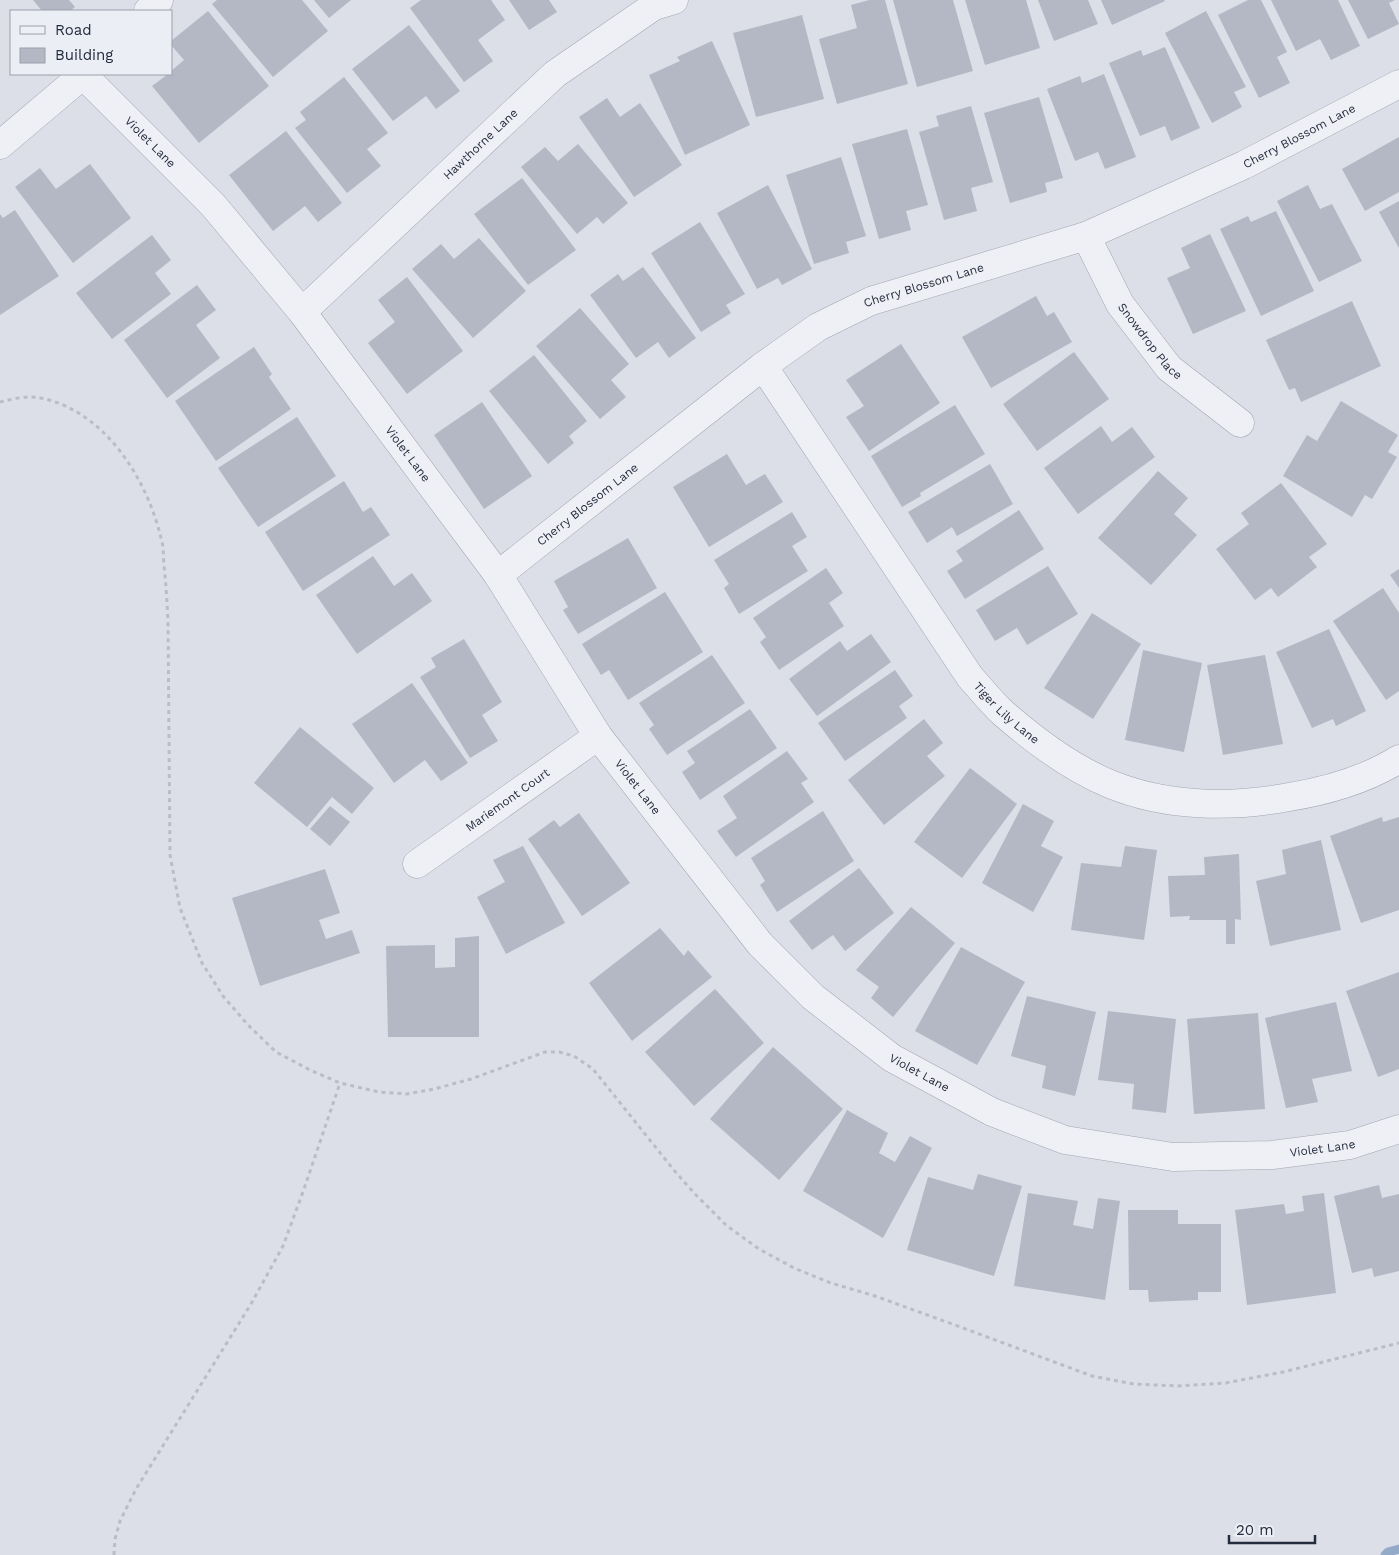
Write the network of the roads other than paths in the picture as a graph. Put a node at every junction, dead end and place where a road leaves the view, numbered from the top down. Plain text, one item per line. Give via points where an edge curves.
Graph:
1 (159, 0) edge
2 (674, 0) edge
3 (149, 10) edge
4 (83, 75) edge
5 (85, 75) edge
6 (1399, 84) edge
7 (0, 145) edge
8 (1086, 236) junction
9 (302, 312) junction
10 (763, 366) junction
11 (1240, 423) dead end
12 (498, 575) junction
13 (598, 736) junction
14 (1399, 759) edge
15 (417, 864) dead end
16 (1399, 1128) edge

1 - 3 street
2 - 9 street, Hawthorne Lane via 654,6 555,74
4 - 7 street
5 - 9 street, Violet Lane via 213,205
6 - 8 street, Cherry Blossom Lane via 1244,164
8 - 10 street, Cherry Blossom Lane via 871,301 818,327
8 - 11 street, Snowdrop Place via 1120,304 1169,368
9 - 12 street, Violet Lane
10 - 12 street, Cherry Blossom Lane
10 - 14 street, Tiger Lily Lane via 970,677 1009,717 1071,764 1110,784 1157,799 1215,804 1267,801 1318,792 1383,769
12 - 13 street, Violet Lane
13 - 15 street, Mariemont Court
13 - 16 street, Violet Lane via 760,944 813,997 892,1058 992,1112 1066,1140 1173,1157 1272,1155 1350,1146

